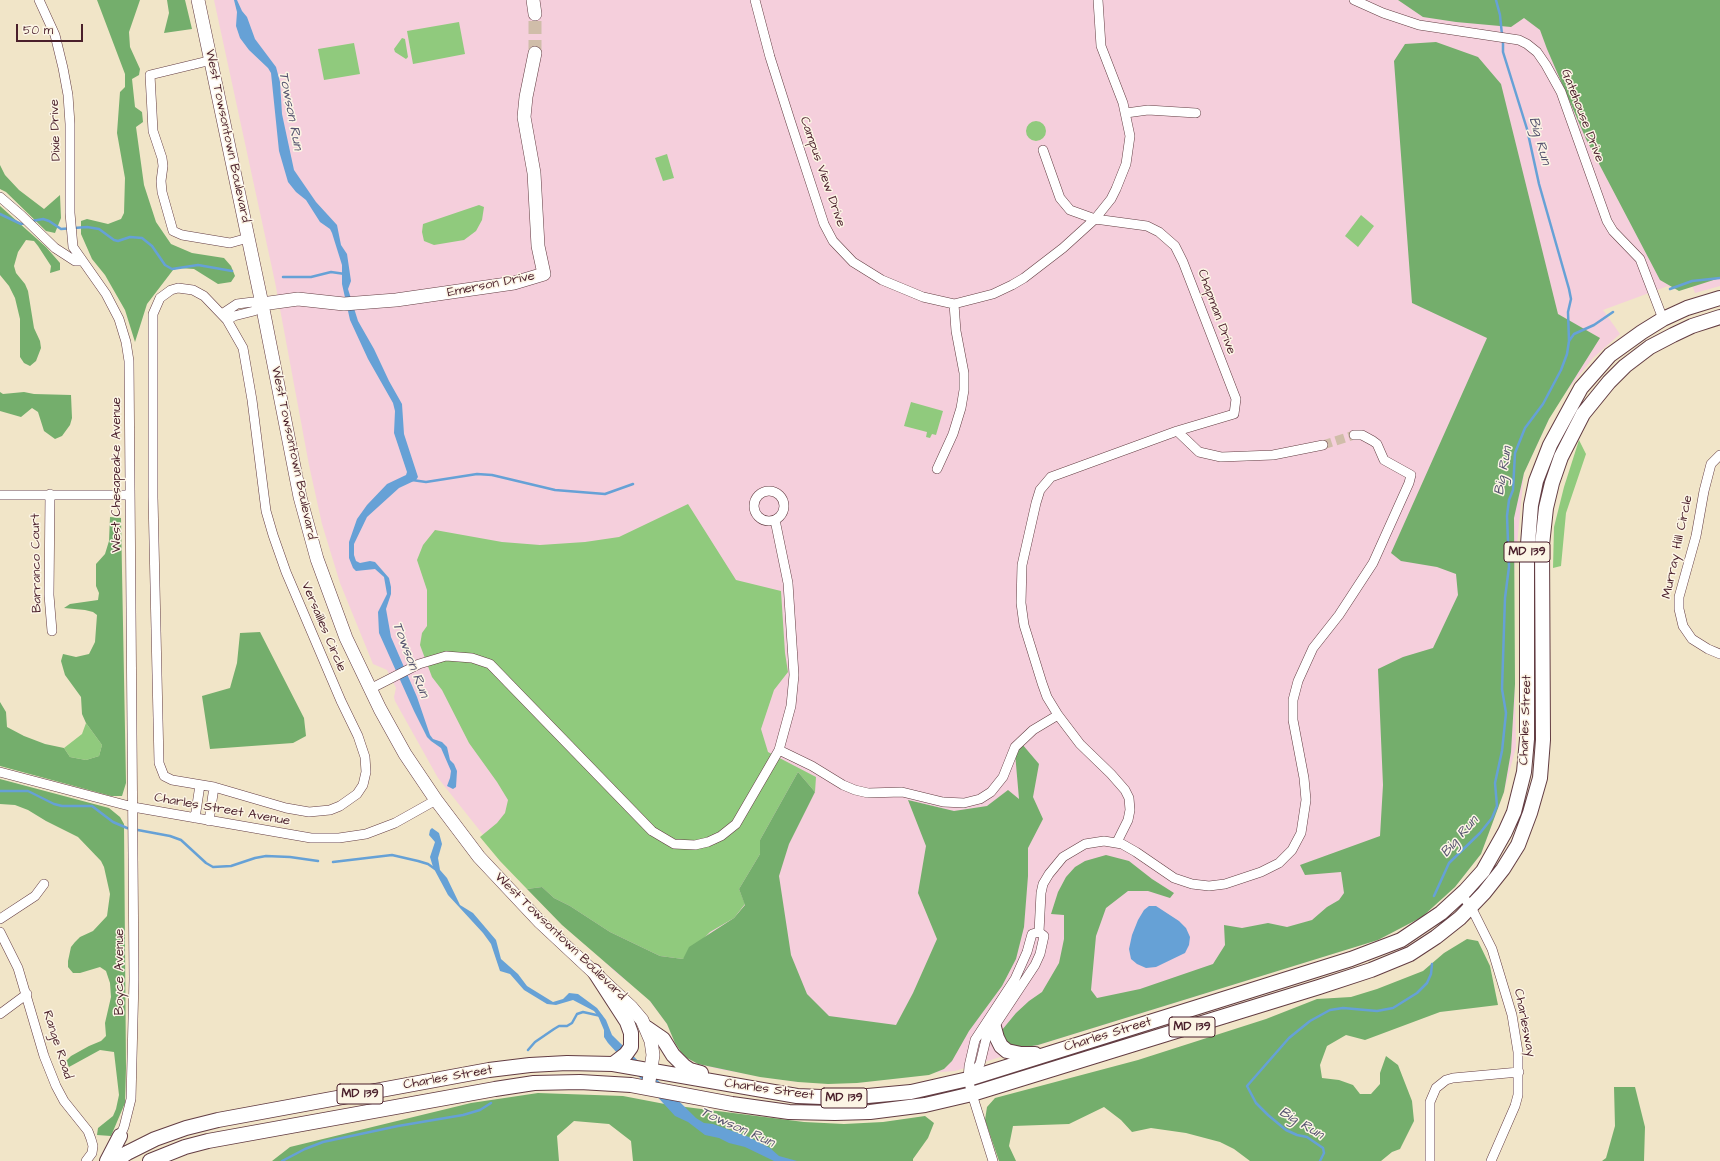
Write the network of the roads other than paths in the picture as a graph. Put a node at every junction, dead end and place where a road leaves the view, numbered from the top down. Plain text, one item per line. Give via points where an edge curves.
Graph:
1 (39, 0) edge
2 (198, 0) edge
3 (533, 0) edge
4 (756, 0) edge
5 (1098, 0) edge
6 (1354, 0) edge
7 (535, 14) tunnel mouth
8 (535, 54) tunnel mouth
9 (212, 60) junction
10 (1126, 113) junction
11 (1196, 113) dead end
12 (1042, 150) dead end
13 (0, 197) edge
14 (1095, 219) junction
15 (248, 238) junction
16 (82, 261) junction
17 (1720, 298) edge
18 (262, 304) junction
19 (954, 304) junction
20 (1720, 316) edge
21 (225, 317) junction
22 (1663, 319) junction
23 (1597, 395) junction
24 (1177, 431) junction
25 (1354, 435) tunnel mouth
26 (1322, 445) tunnel mouth
27 (1720, 455) edge
28 (937, 468) dead end
29 (50, 494) junction
30 (0, 495) edge
31 (129, 495) junction
32 (775, 520) dead end
33 (52, 631) dead end
34 (1720, 654) edge
35 (370, 689) junction
36 (1058, 715) junction
37 (779, 750) junction
38 (0, 772) edge
39 (200, 785) junction
40 (214, 787) junction
41 (436, 800) junction
42 (133, 806) junction
43 (195, 818) junction
44 (209, 821) junction
45 (1117, 842) junction
46 (44, 884) dead end
47 (1462, 894) junction
48 (1471, 907) junction
49 (0, 919) edge
50 (0, 932) edge
51 (1038, 932) junction
52 (594, 971) junction
53 (27, 994) junction
54 (0, 1014) edge
55 (994, 1027) junction
56 (647, 1028) junction
57 (1045, 1055) junction
58 (613, 1064) junction
59 (651, 1070) junction
60 (1519, 1072) junction
61 (968, 1079) junction
62 (719, 1083) junction
63 (648, 1088) junction
64 (972, 1094) junction
65 (120, 1136) junction
66 (121, 1157) edge
67 (86, 1161) edge
68 (108, 1161) edge
69 (150, 1161) edge
70 (993, 1161) edge
71 (1430, 1161) edge
72 (1491, 1161) edge

1 - 16 street, Dixie Drive via 55,35 68,96 71,230 73,247
2 - 9 main road, West Towsontown Boulevard
3 - 7 main road
4 - 19 street, Campus View Drive via 788,114 824,224 833,241 853,262 882,280 917,294
5 - 10 street via 1101,46
6 - 22 street, Gatehouse Drive via 1408,22 1512,38 1532,47 1554,78 1570,115 1604,215 1614,231 1640,259
8 - 18 main road, Emerson Drive via 524,117 534,173 538,246 544,274 520,282 423,297 344,304 298,299
9 - 15 main road, West Towsontown Boulevard
9 - 15 street via 150,75 153,131 163,166 162,192 173,231 182,235 230,242
10 - 11 street via 1154,110
10 - 14 street via 1130,136 1126,164 1111,199
12 - 14 street via 1060,198 1070,210
13 - 16 street via 59,251 75,261
14 - 19 street via 1054,255 1012,285 992,294
14 - 24 street, Chapman Drive via 1147,226 1160,232 1175,246 1186,269 1236,399 1234,414
15 - 18 main road, West Towsontown Boulevard
16 - 31 street, West Chesapeake Avenue via 114,307 126,342 129,361
17 - 22 main road, Charles Street / MD 139 via 1687,308
18 - 21 street via 237,304
18 - 35 main road, West Towsontown Boulevard via 290,450 308,525 340,620
19 - 28 street via 964,390 953,434
20 - 22 main road via 1713,311 1676,321
20 - 23 main road, Charles Street / MD 139 via 1682,330 1650,348 1624,366
21 - 39 street, Versailles Circle via 200,293 186,288 172,290 160,298 153,314 153,505 159,763 164,776
21 - 40 street, Versailles Circle via 242,348 246,363 266,511 273,535 286,572 358,736 365,757 366,772 363,785 357,794 340,806 321,811 309,812 286,808
22 - 23 main road via 1657,332 1609,369 1602,379
22 - 47 main road, Charles Street / MD 139 via 1615,351 1581,388 1550,445 1536,481 1531,505 1527,557 1527,738 1524,772 1506,832 1483,871
23 - 48 main road, Charles Street / MD 139 via 1583,414 1561,457 1546,508 1542,544 1543,740 1540,778 1518,845 1494,880
24 - 26 street via 1199,452 1221,457 1279,454
24 - 36 street via 1051,477 1040,490 1024,553 1021,603 1031,651 1047,697
25 - 45 street via 1362,435 1373,441 1384,460 1411,475 1373,563 1339,615 1313,648 1298,681 1293,700 1293,720 1306,800 1298,841 1289,854 1274,866 1225,884 1209,886 1174,878
27 - 34 street, Murray Hill Circle via 1711,464 1696,536 1679,597 1683,626 1692,639
29 - 30 street
29 - 31 street
29 - 33 street, Barranco Court via 49,595
31 - 42 street, West Chesapeake Avenue
32 - 37 street via 788,583 794,675 791,706
35 - 37 street via 419,664 446,656 456,655 490,664 652,831 674,844 695,845 708,842 736,824
35 - 41 main road, West Towsontown Boulevard via 405,754
36 - 37 street via 1033,730 1015,747 1003,777 992,792 980,799 964,803 943,802 902,792 875,794 855,790
36 - 45 street via 1072,734 1125,790 1129,798 1128,820
38 - 42 street, Charles Street Avenue
39 - 40 street, Versailles Circle
39 - 43 street
40 - 44 street
41 - 44 street, Charles Street Avenue via 380,829 339,838 294,836
41 - 52 main road, West Towsontown Boulevard via 499,879 540,922
42 - 43 street, Charles Street Avenue
42 - 65 street, Boyce Avenue via 134,979 131,1099
43 - 44 street, Charles Street Avenue
45 - 51 street via 1085,844 1056,864 1043,884
46 - 49 street via 35,896
47 - 48 street, Charlesway
47 - 57 main road, Charles Street / MD 139 via 1414,932 1374,952
48 - 60 street, Charlesway via 1492,949 1502,981 1516,1037
48 - 64 main road, Charles Street / MD 139 via 1446,930 1420,948 1377,968
50 - 53 street, Range Road via 18,968
51 - 55 street via 1044,936 1036,965
51 - 61 street via 1032,934 1015,979 976,1040
52 - 56 main road, West Towsontown Boulevard via 632,1007
52 - 58 main road via 627,1022 631,1033 631,1047
53 - 54 street
53 - 67 street, Range Road via 44,1056 56,1086 91,1139 92,1153
55 - 57 main road via 996,1038 1007,1051
55 - 61 street via 986,1039 980,1064
56 - 59 main road, West Towsontown Boulevard via 653,1054
56 - 62 main road via 663,1039 673,1056 684,1066
57 - 61 main road, Charles Street / MD 139
58 - 59 main road, Charles Street / MD 139
58 - 66 main road, Charles Street / MD 139 via 548,1064 489,1070 218,1120 170,1134
59 - 62 main road, Charles Street / MD 139
59 - 63 main road, West Towsontown Boulevard
60 - 71 street via 1453,1078 1436,1088 1430,1102
60 - 72 street, Charlesway via 1515,1106
61 - 62 main road, Charles Street / MD 139 via 911,1092 846,1098 797,1096
61 - 64 street
63 - 64 main road, Charles Street / MD 139 via 757,1108 814,1113 870,1112 924,1105
63 - 69 main road, Charles Street / MD 139 via 580,1082 516,1086 208,1141 185,1146
64 - 70 street
65 - 66 main road
65 - 68 main road

